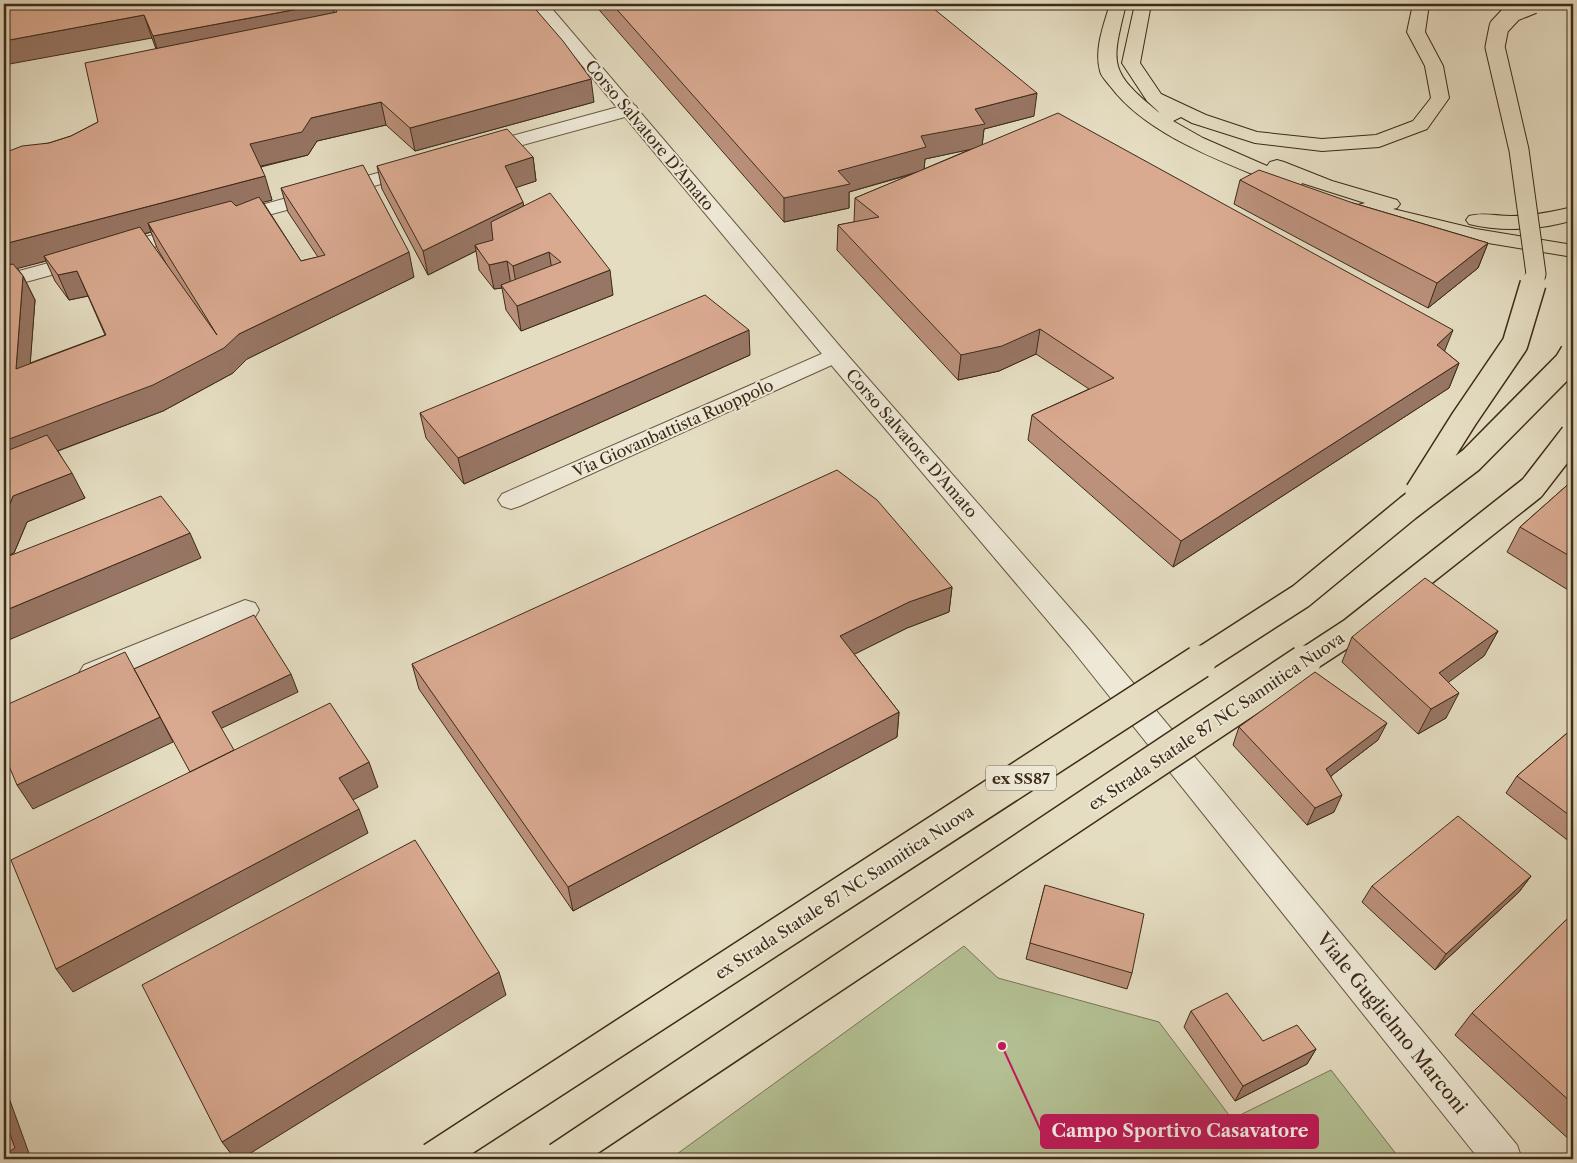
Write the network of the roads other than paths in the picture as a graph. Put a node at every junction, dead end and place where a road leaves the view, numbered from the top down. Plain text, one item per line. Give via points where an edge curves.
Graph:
1 (539, 4) edge
2 (1118, 4) edge
3 (1143, 4) edge
4 (1421, 4) edge
5 (1533, 4) edge
6 (1153, 97) junction
7 (629, 110) junction
8 (465, 155) edge
9 (436, 163) edge
10 (1573, 213) edge
11 (1573, 250) edge
12 (4, 282) edge
13 (1573, 353) edge
14 (835, 355) junction
15 (1573, 435) edge
16 (511, 500) dead end
17 (1408, 508) junction
18 (245, 610) dead end
19 (66, 685) edge
20 (1281, 887) joint
21 (433, 1159) edge
22 (559, 1159) edge
23 (1503, 1159) edge

1 - 7 street, Corso Salvatore D'Amato
2 - 11 highway via 1107,49 1109,72 1127,96 1150,115 1196,142 1276,178 1364,209 1476,235
3 - 6 highway via 1131,64
4 - 6 highway via 1416,32 1434,66 1440,98 1420,125 1379,141 1322,145 1256,137 1199,119
5 - 17 highway, bridge via 1513,12 1499,27 1496,47 1519,150 1536,274 1515,344
6 - 10 highway via 1175,116 1268,162 1325,185 1394,205 1502,223
7 - 8 street
7 - 14 street, Corso Salvatore D'Amato
9 - 12 street
13 - 17 highway, ex Strada Statale 87 NC Sannitica Nuova / ex SS87, bridge via 1567,363 1471,460
14 - 16 street, Via Giovanbattista Ruoppolo
14 - 20 street, Corso Salvatore D'Amato via 1080,639
15 - 22 highway, ex Strada Statale 87 NC Sannitica Nuova, bridge via 1532,488 1351,631
17 - 21 highway, ex Strada Statale 87 NC Sannitica Nuova / ex SS87, bridge via 1301,596
18 - 19 street
20 - 23 street, Viale Guglielmo Marconi

